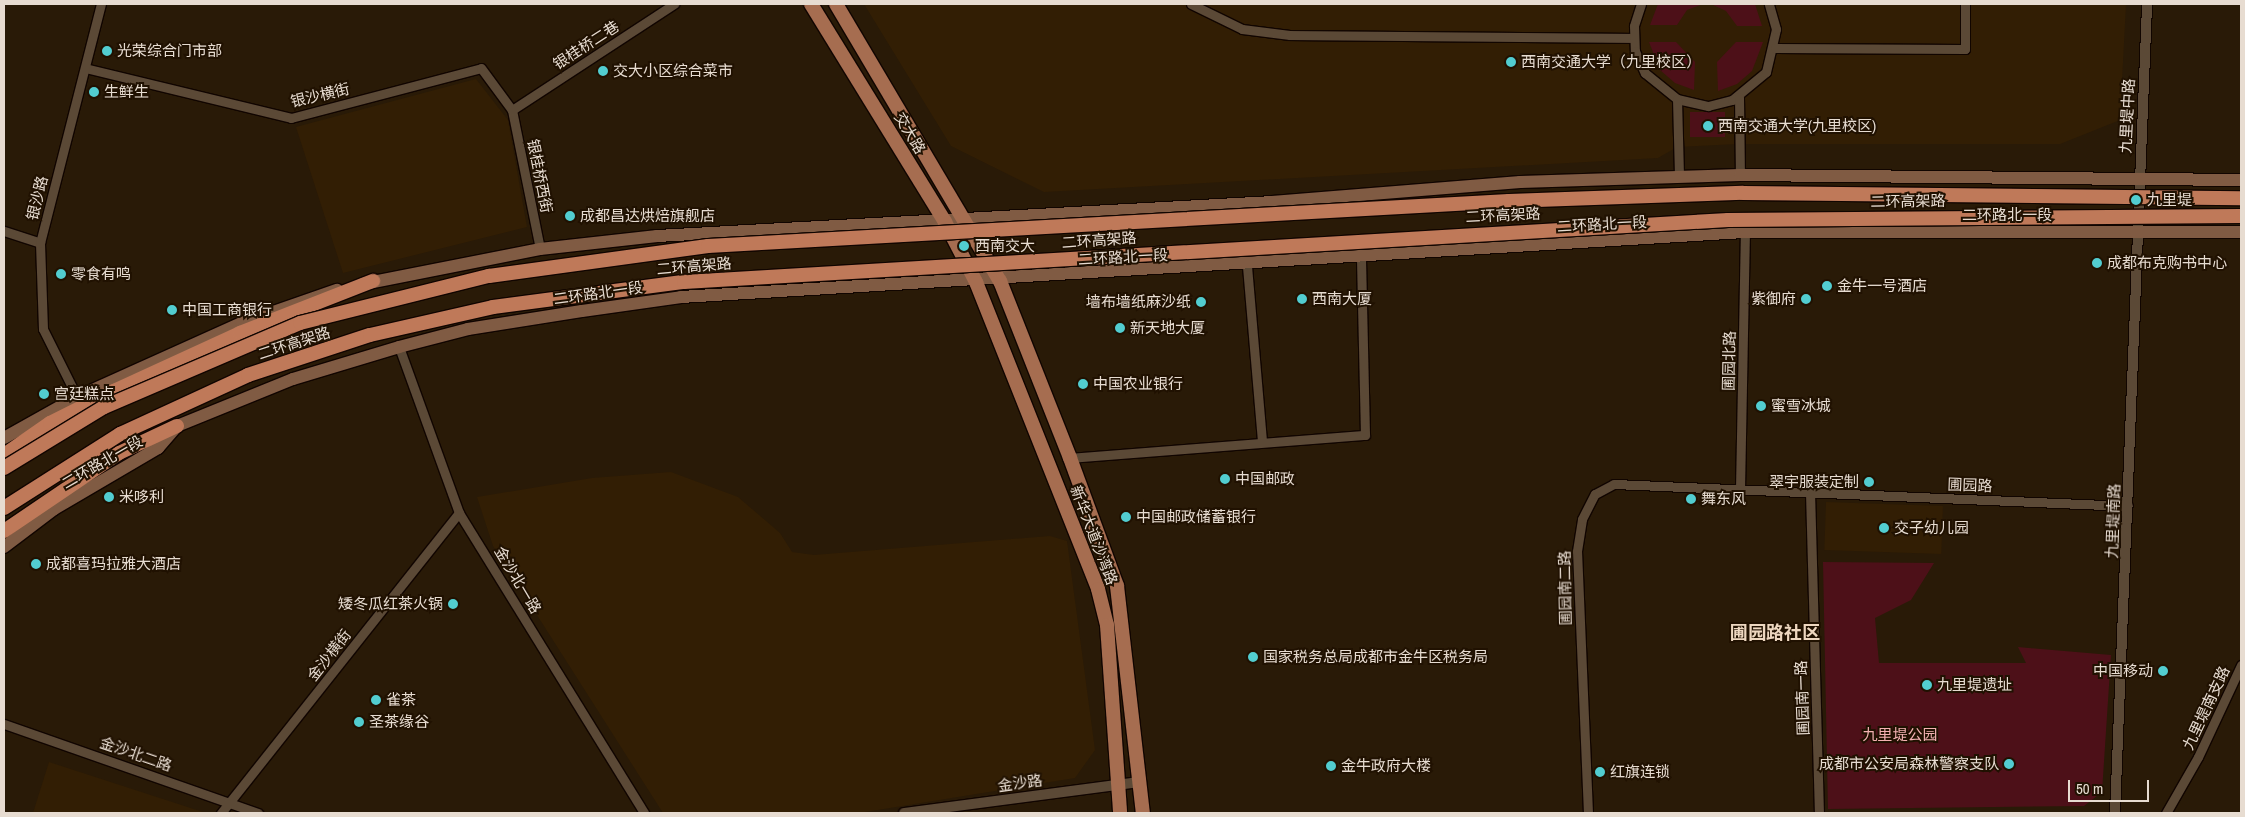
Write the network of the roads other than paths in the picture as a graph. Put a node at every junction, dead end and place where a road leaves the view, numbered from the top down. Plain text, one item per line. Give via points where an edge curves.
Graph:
1 (101, 4) edge
2 (674, 4) edge
3 (811, 4) edge
4 (836, 4) edge
5 (1191, 4) edge
6 (1640, 4) edge
7 (1769, 4) edge
8 (1965, 4) edge
9 (2147, 4) edge
10 (1634, 38) junction
11 (1775, 48) junction
12 (85, 68) junction
13 (1739, 97) junction
14 (1677, 99) junction
15 (512, 110) junction
16 (1679, 175) junction
17 (1740, 175) junction
18 (2139, 178) junction
19 (2241, 180) edge
20 (2241, 198) edge
21 (2241, 216) edge
22 (968, 220) junction
23 (945, 222) junction
24 (2141, 230) junction
25 (4, 231) edge
26 (1745, 232) junction
27 (2241, 232) edge
28 (40, 243) junction
29 (540, 249) junction
30 (1361, 258) junction
31 (1247, 266) junction
32 (373, 281) junction
33 (1000, 281) junction
34 (976, 282) junction
35 (399, 347) junction
36 (77, 397) junction
37 (176, 426) junction
38 (4, 438) edge
39 (1262, 441) junction
40 (4, 455) edge
41 (1070, 458) junction
42 (4, 468) edge
43 (1740, 489) junction
44 (1810, 492) junction
45 (2128, 506) junction
46 (4, 508) edge
47 (459, 514) junction
48 (4, 531) edge
49 (4, 547) edge
50 (2241, 665) edge
51 (4, 724) edge
52 (1140, 782) junction
53 (1117, 785) junction
54 (231, 801) junction
55 (221, 813) edge
56 (258, 813) edge
57 (644, 813) edge
58 (904, 813) edge
59 (1120, 813) edge
60 (1143, 813) edge
61 (1588, 813) edge
62 (1819, 813) edge
63 (2115, 813) edge
64 (2166, 813) edge

1 - 12 street, 银沙路
2 - 15 street, 银桂桥二巷
3 - 23 main road, 交大路
4 - 22 main road, 交大路
5 - 10 street via 1242,29 1290,35
6 - 10 street
7 - 11 street via 1776,29
8 - 11 street via 1964,49
9 - 18 street, 九里堤中路
10 - 14 street via 1645,73
11 - 13 street via 1766,72
12 - 15 street, 银沙横街 via 291,118 481,68
12 - 28 street, 银沙路
13 - 14 street via 1708,106
13 - 17 street
14 - 16 street
15 - 29 street, 银桂桥西街
16 - 17 main road
16 - 22 main road
17 - 18 main road
18 - 19 main road
18 - 24 street, 九里堤中路
20 - 42 highway, 二环高架路, bridge via 1733,194 1500,202 699,247 489,276 300,324 104,407
21 - 46 highway, 二环高架路, bridge via 1728,220 674,283 493,307 370,335 248,375 120,434
22 - 23 main road
22 - 33 main road, 交大路
23 - 29 main road via 713,231
23 - 34 main road, 交大路
24 - 26 main road, 二环路北一段
24 - 27 main road, 二环路北一段
24 - 45 street, 九里堤南路
25 - 28 street
26 - 30 main road, 二环路北一段
26 - 43 street, 圃园北路
28 - 36 street, 银沙路 via 43,328
29 - 32 main road
30 - 31 main road, 二环路北一段
30 - 39 street via 1365,435
31 - 33 main road, 二环路北一段
31 - 39 street
32 - 36 main road via 320,294 242,323
32 - 40 highway via 240,333 50,423
33 - 34 main road, 二环路北一段
33 - 41 main road, 新华大道沙湾路
34 - 35 main road, 二环路北一段 via 682,297 468,329
34 - 53 main road, 新华大道沙湾路 via 1098,589 1107,625
35 - 37 main road, 二环路北一段 via 293,379
35 - 47 street, 金沙北一路
36 - 38 main road
37 - 48 highway via 107,461
37 - 49 main road, 二环路北一段 via 158,448 54,509
39 - 41 street
41 - 52 main road, 新华大道沙湾路 via 1117,586
43 - 44 street, 圃园南二路
43 - 61 street, 圃园南二路 via 1614,484 1595,494 1582,519 1577,551
44 - 45 street, 圃园路
44 - 62 street, 圃园南一路
45 - 63 street, 九里堤南路
47 - 54 street, 金沙横街
47 - 57 street, 金沙北一路
50 - 64 street, 九里堤南支路 via 2198,757
51 - 54 street, 金沙北二路
52 - 53 street, 金沙路
52 - 60 main road, 新华大道沙湾路
53 - 58 street, 金沙路
53 - 59 main road, 新华大道沙湾路
54 - 55 street, 金沙横街
54 - 56 street, 金沙北二路

